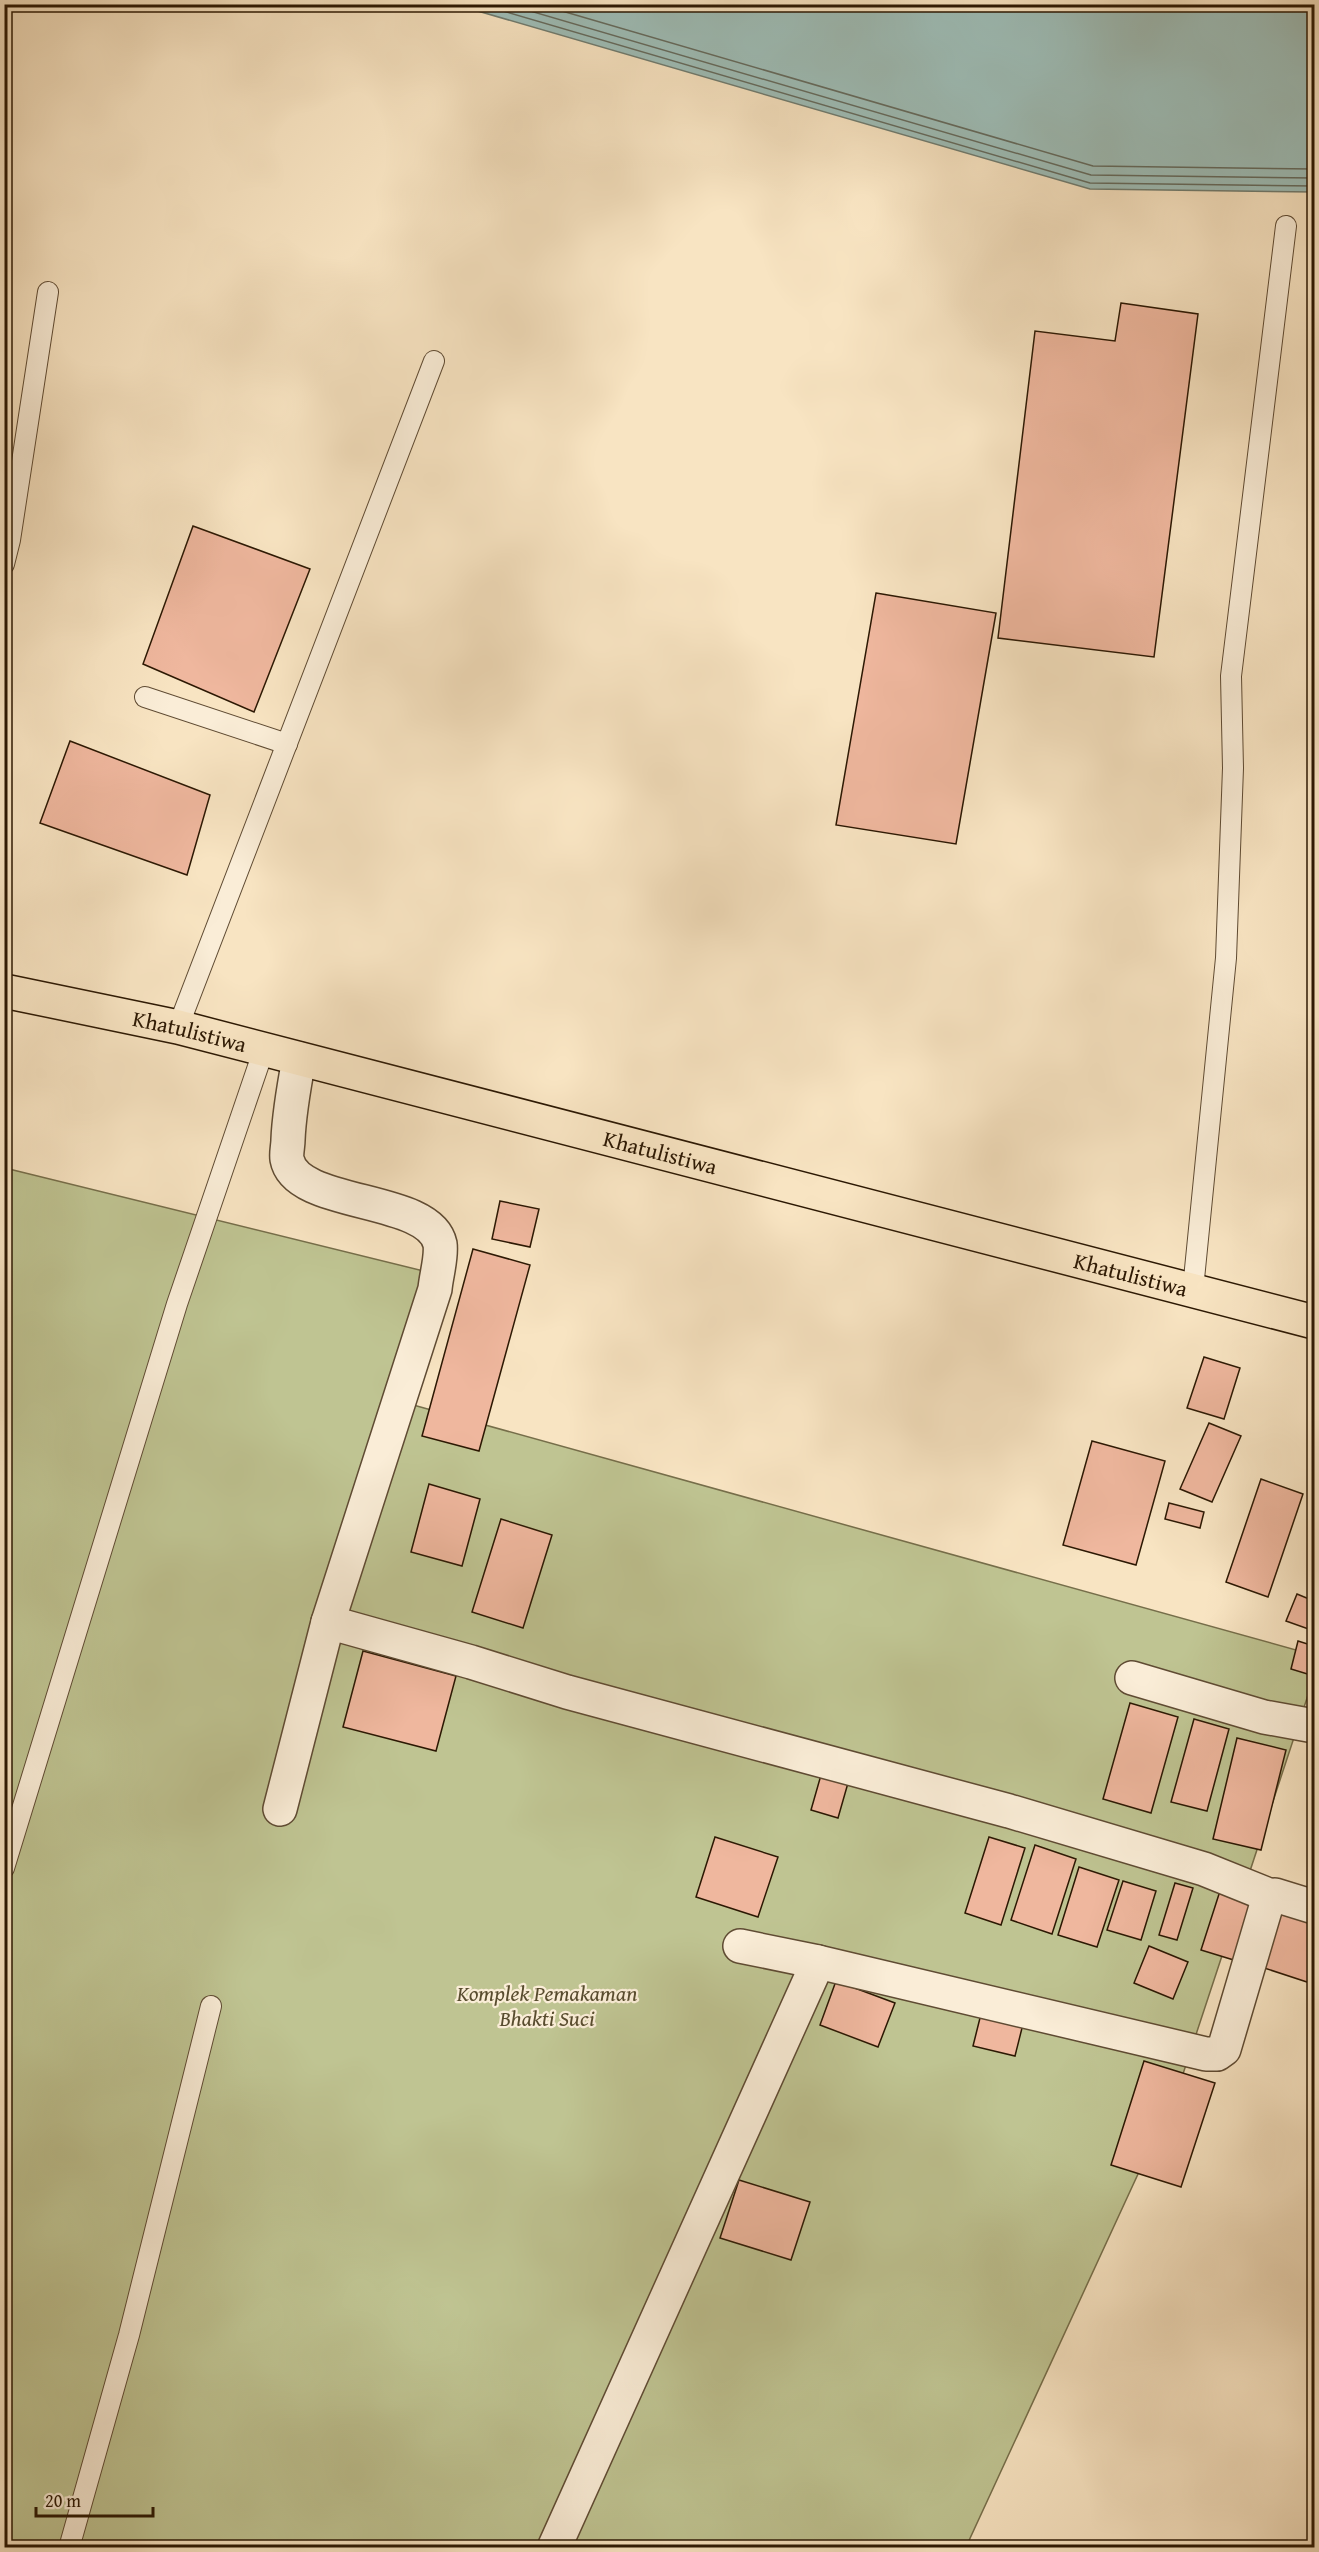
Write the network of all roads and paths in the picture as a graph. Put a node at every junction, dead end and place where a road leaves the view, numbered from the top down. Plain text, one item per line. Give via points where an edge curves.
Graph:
1 (1286, 226) dead end
2 (48, 292) dead end
3 (435, 361) dead end
4 (4, 564) edge
5 (145, 697) dead end
6 (287, 744) junction
7 (4, 991) edge
8 (178, 1027) junction
9 (264, 1049) junction
10 (299, 1059) junction
11 (1193, 1289) junction
12 (1314, 1322) edge
13 (328, 1622) junction
14 (1132, 1678) dead end
15 (1314, 1726) edge
16 (280, 1809) dead end
17 (4, 1868) edge
18 (1271, 1896) junction
19 (1314, 1907) edge
20 (740, 1946) dead end
21 (818, 1962) junction
22 (210, 2006) dead end
23 (69, 2547) edge
24 (554, 2547) edge

1 - 11 lane via 1231,676 1233,768 1226,958
2 - 4 lane
3 - 6 lane
5 - 6 lane
6 - 8 lane
7 - 8 highway, Khatulistiwa
8 - 9 highway, Khatulistiwa
9 - 10 highway, Khatulistiwa
9 - 17 lane via 177,1304
10 - 11 highway, Khatulistiwa
10 - 13 street via 289,1117 287,1159 294,1174 314,1186 416,1218 435,1232 440,1245 435,1289
11 - 12 highway, Khatulistiwa
13 - 16 street
13 - 18 street via 567,1692 1009,1811 1204,1869
14 - 15 street via 1264,1717
18 - 19 street
18 - 21 street via 1224,2049 1217,2054
20 - 21 street
21 - 24 street
22 - 23 lane via 129,2335

